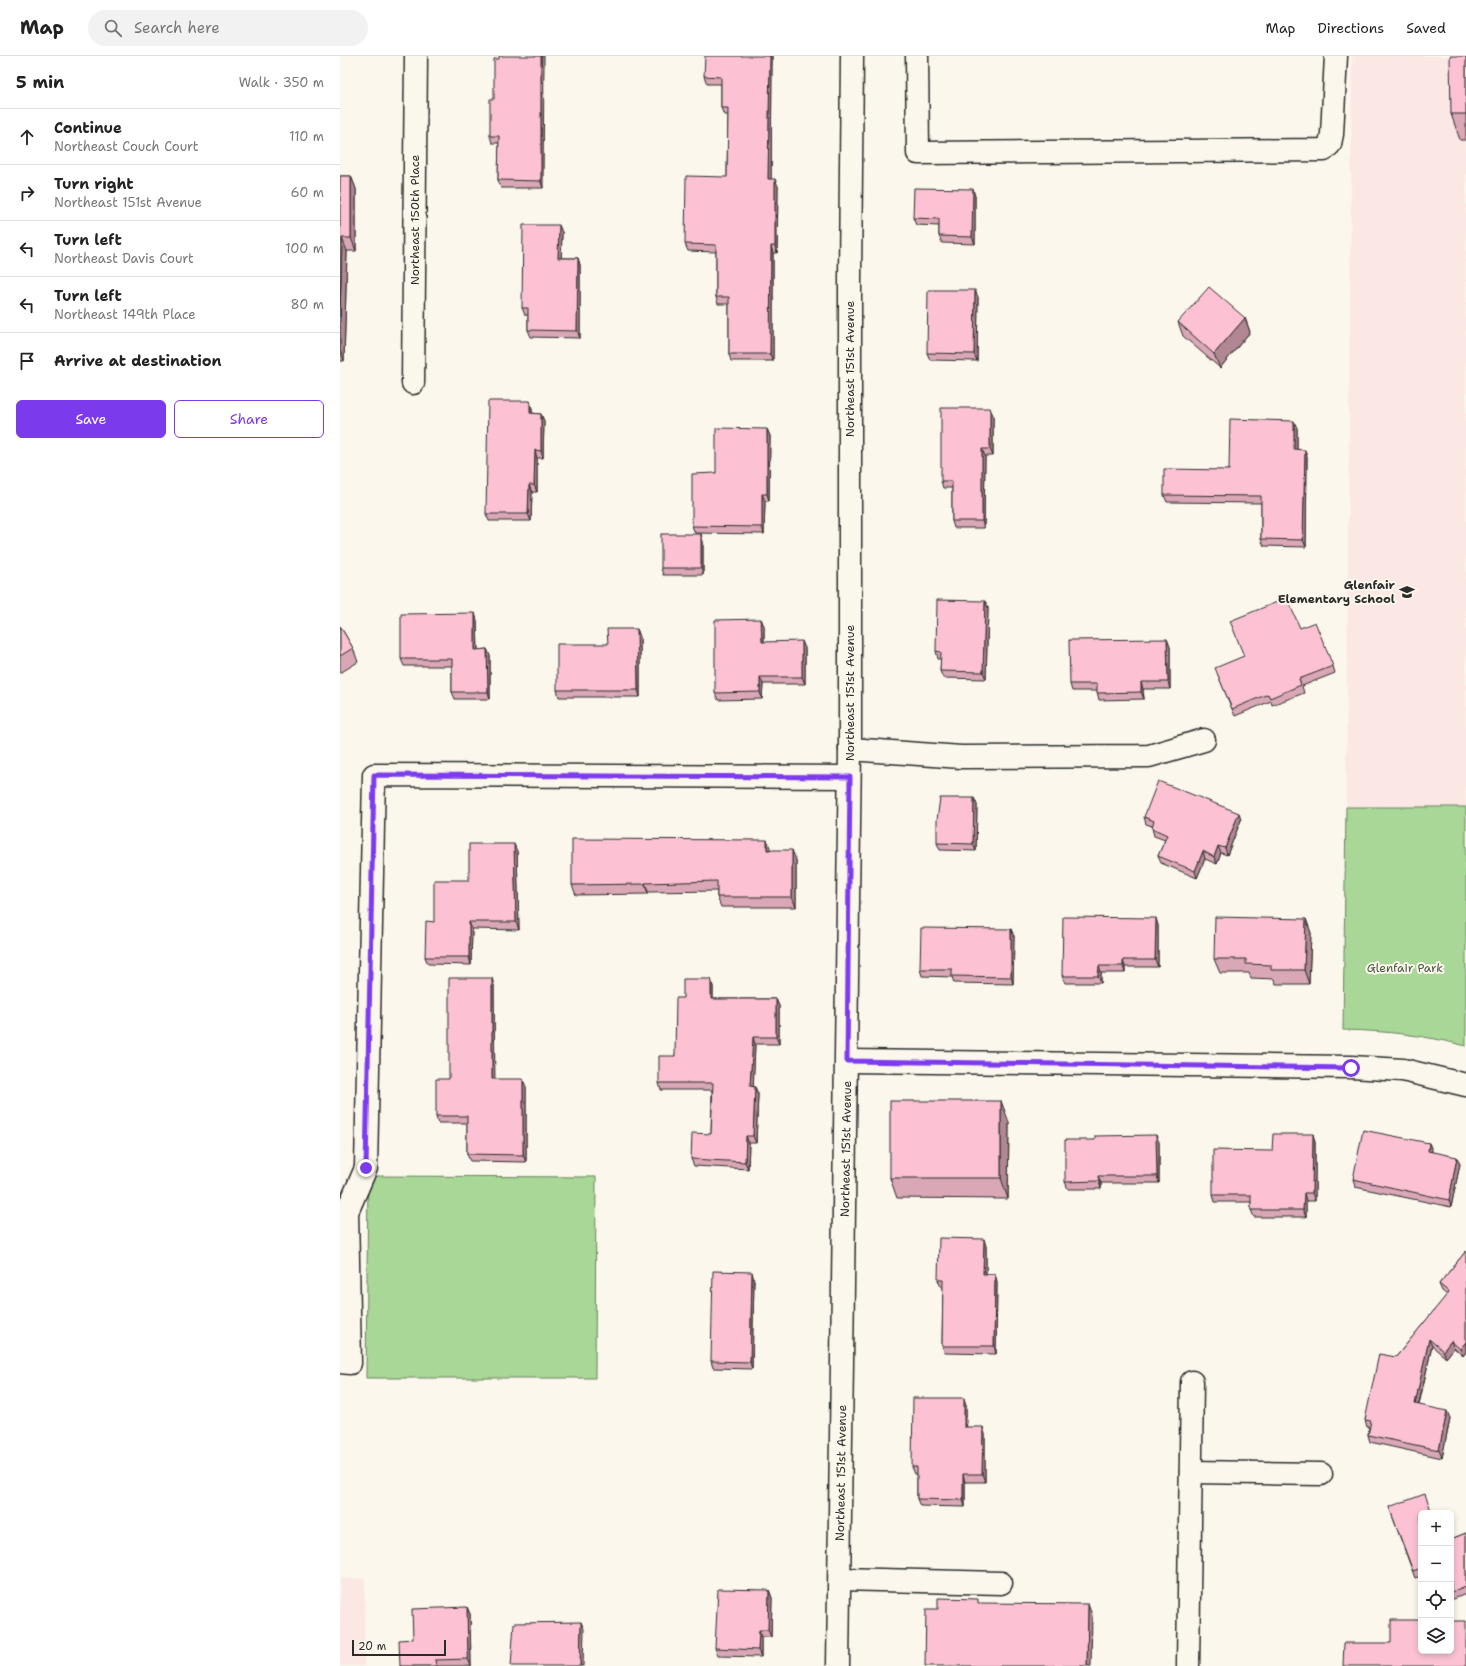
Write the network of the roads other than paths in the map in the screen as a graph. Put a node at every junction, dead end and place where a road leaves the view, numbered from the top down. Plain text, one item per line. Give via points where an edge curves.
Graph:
1 (416, 56) edge
2 (852, 56) edge
3 (917, 56) edge
4 (1336, 56) edge
5 (413, 383) dead end
6 (1204, 740) dead end
7 (850, 749) junction
8 (850, 777) junction
9 (847, 1061) junction
10 (1466, 1085) edge
11 (345, 1362) edge
12 (1192, 1382) dead end
13 (1191, 1472) junction
14 (1321, 1474) dead end
15 (840, 1579) junction
16 (1002, 1583) dead end
17 (838, 1666) edge
18 (1188, 1666) edge

1 - 5 street, Northeast 150th Place
2 - 7 street, Northeast 151st Avenue
3 - 4 street via 918,152 926,152 1324,150 1330,144 1332,134
6 - 7 street via 1149,756 961,757
7 - 8 street, Northeast 151st Avenue
8 - 9 street, Northeast 151st Avenue
8 - 11 street via 374,775 366,1168 347,1212
9 - 10 street via 1403,1070
9 - 15 street, Northeast 151st Avenue
12 - 13 street
13 - 14 street
13 - 18 street
15 - 16 street
15 - 17 street, Northeast 151st Avenue

